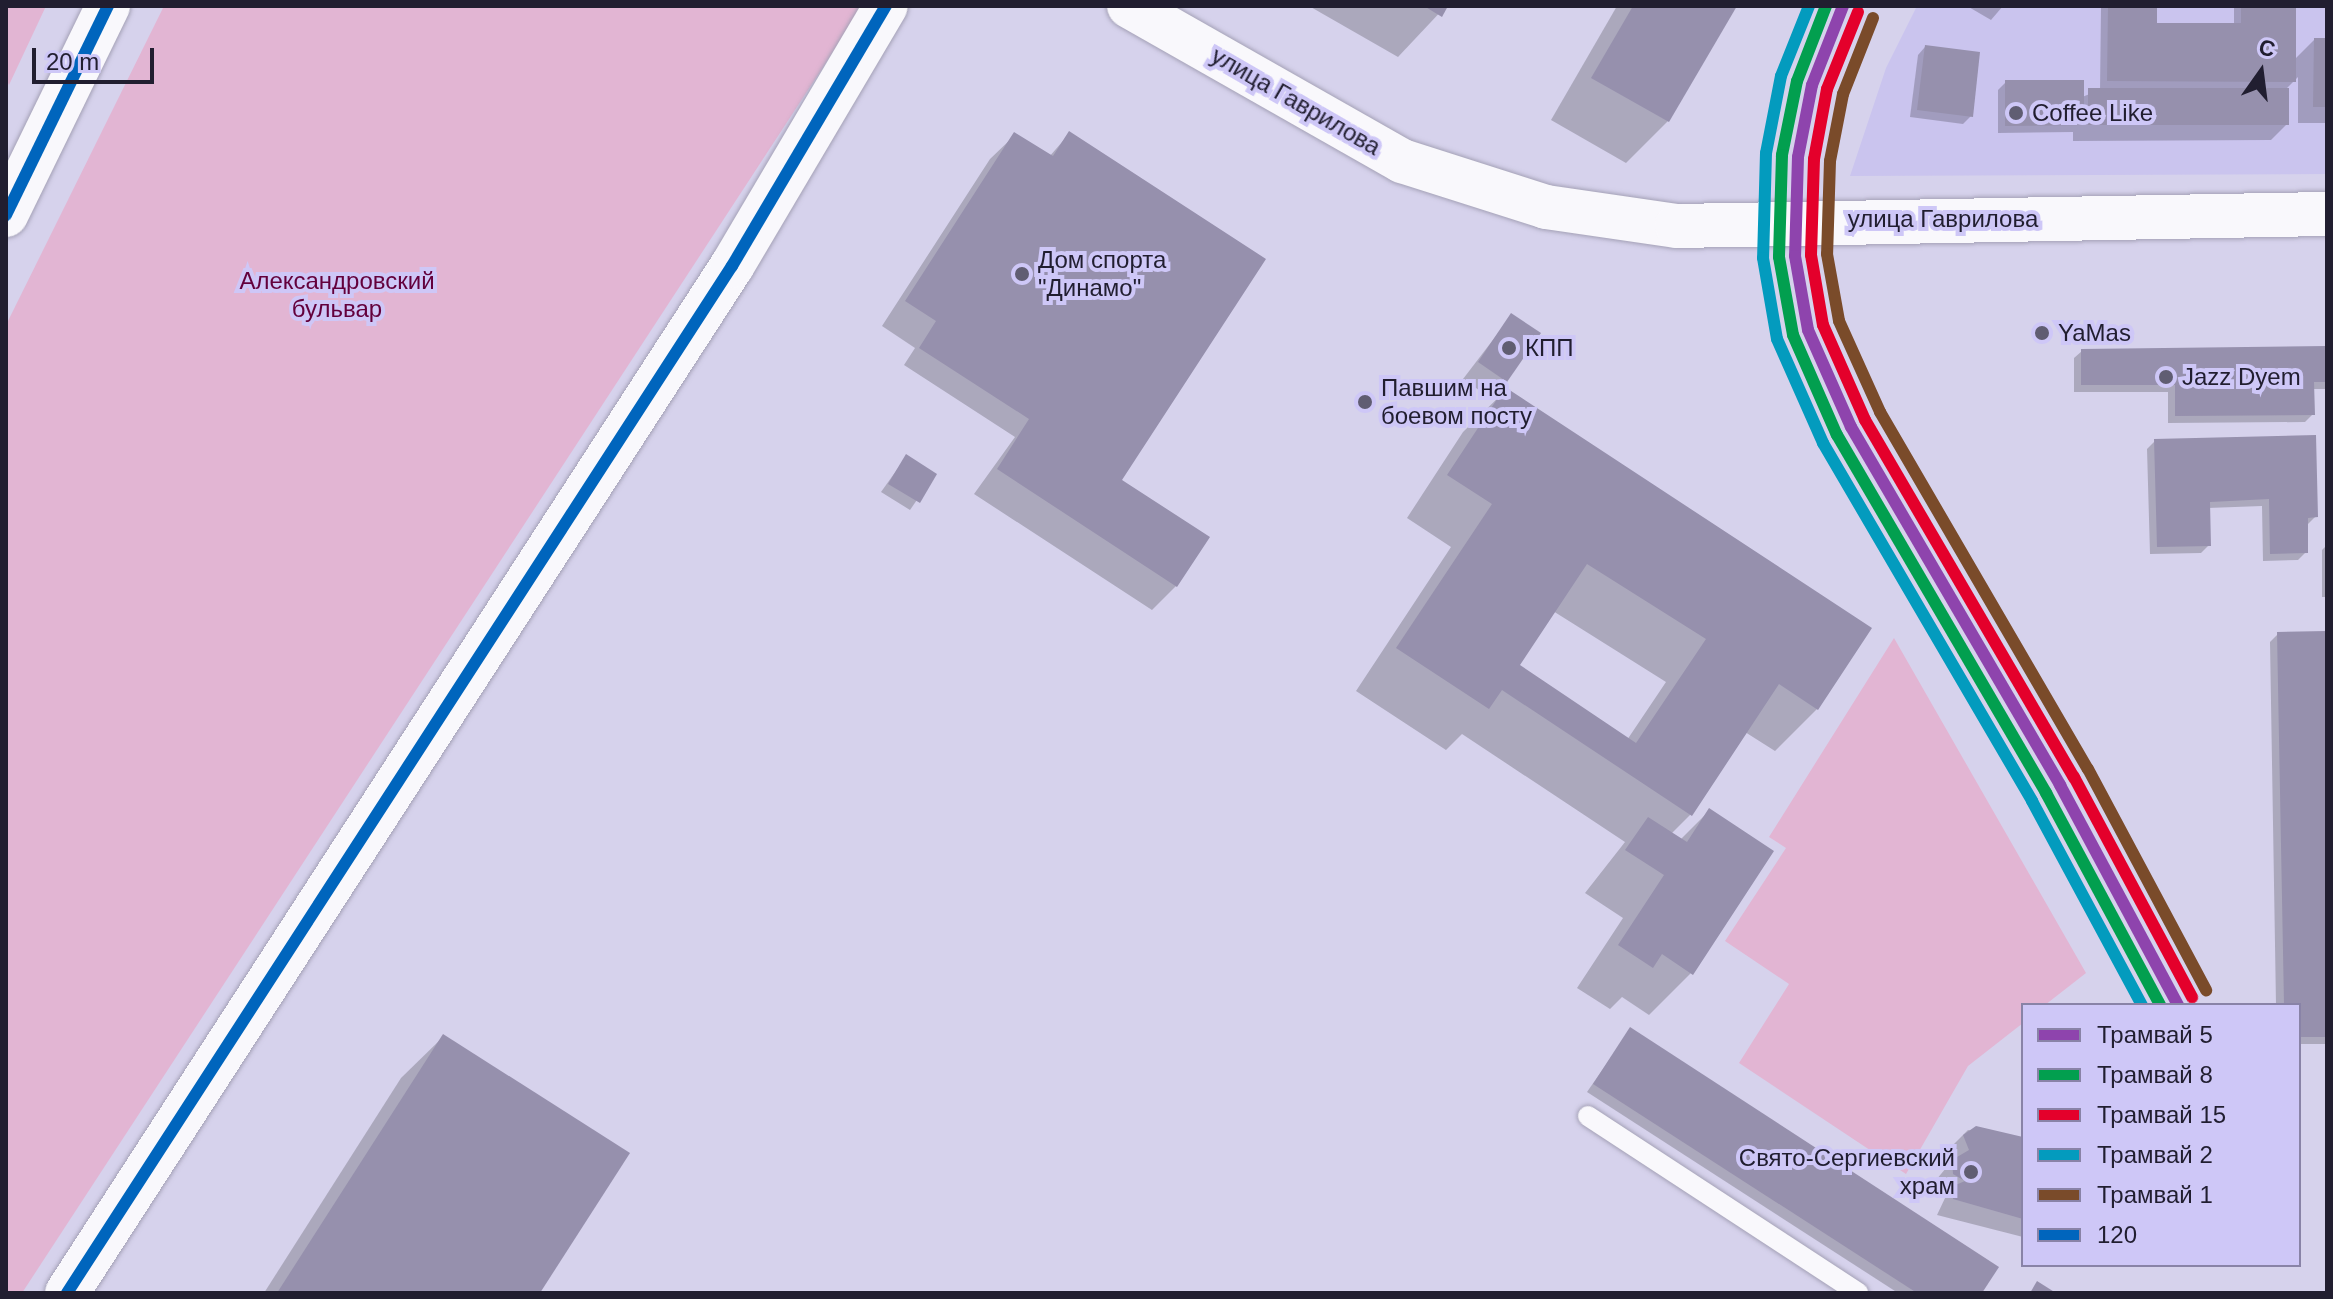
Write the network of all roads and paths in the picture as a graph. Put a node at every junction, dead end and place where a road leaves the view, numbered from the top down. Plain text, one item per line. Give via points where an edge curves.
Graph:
1 (108, 6) edge
2 (886, 6) edge
3 (1129, 6) edge
4 (2327, 214) edge
5 (6, 215) edge
6 (1588, 1116) dead end
7 (67, 1293) edge
8 (1858, 1293) edge

1 - 5 main road
2 - 7 main road via 732,266
3 - 4 main road, улица Гаврилова via 1402,161 1546,207 1677,226
6 - 8 lane

